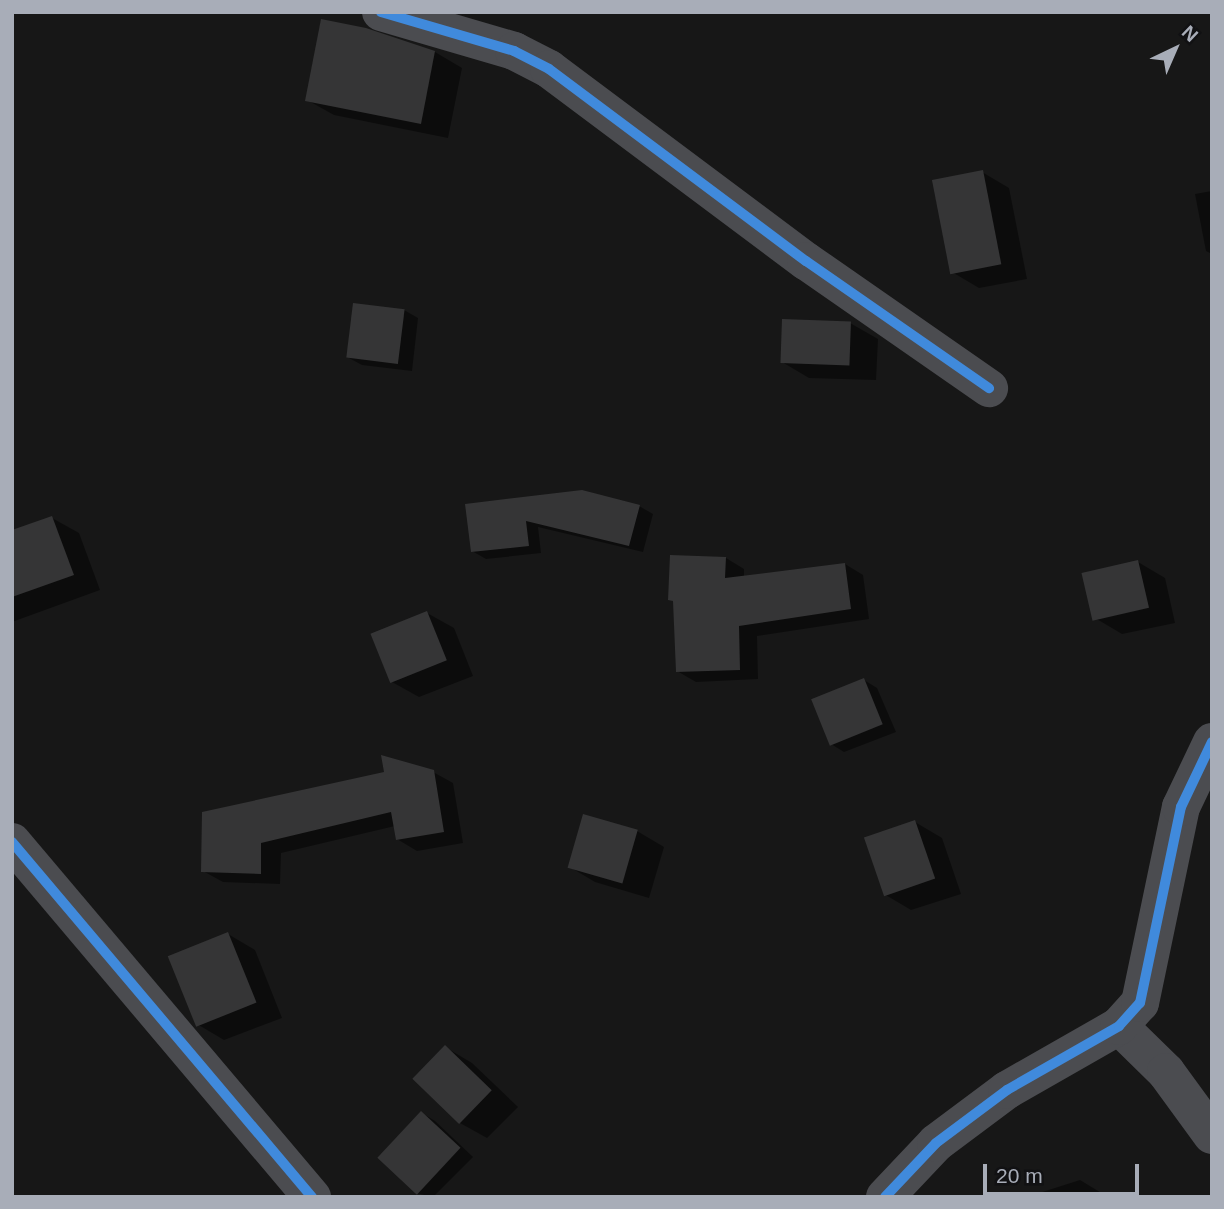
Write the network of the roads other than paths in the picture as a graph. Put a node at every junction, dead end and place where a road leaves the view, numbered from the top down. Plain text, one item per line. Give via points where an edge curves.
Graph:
1 (381, 12) edge
2 (989, 388) dead end
3 (1212, 742) edge
4 (12, 842) edge
5 (1119, 1026) junction
6 (1212, 1135) edge
7 (312, 1197) edge
8 (885, 1197) edge

1 - 2 street via 514,51 550,69 806,261
3 - 5 street via 1181,807 1140,1003
4 - 7 street
5 - 6 street via 1166,1072
5 - 8 street via 1007,1090 936,1143

